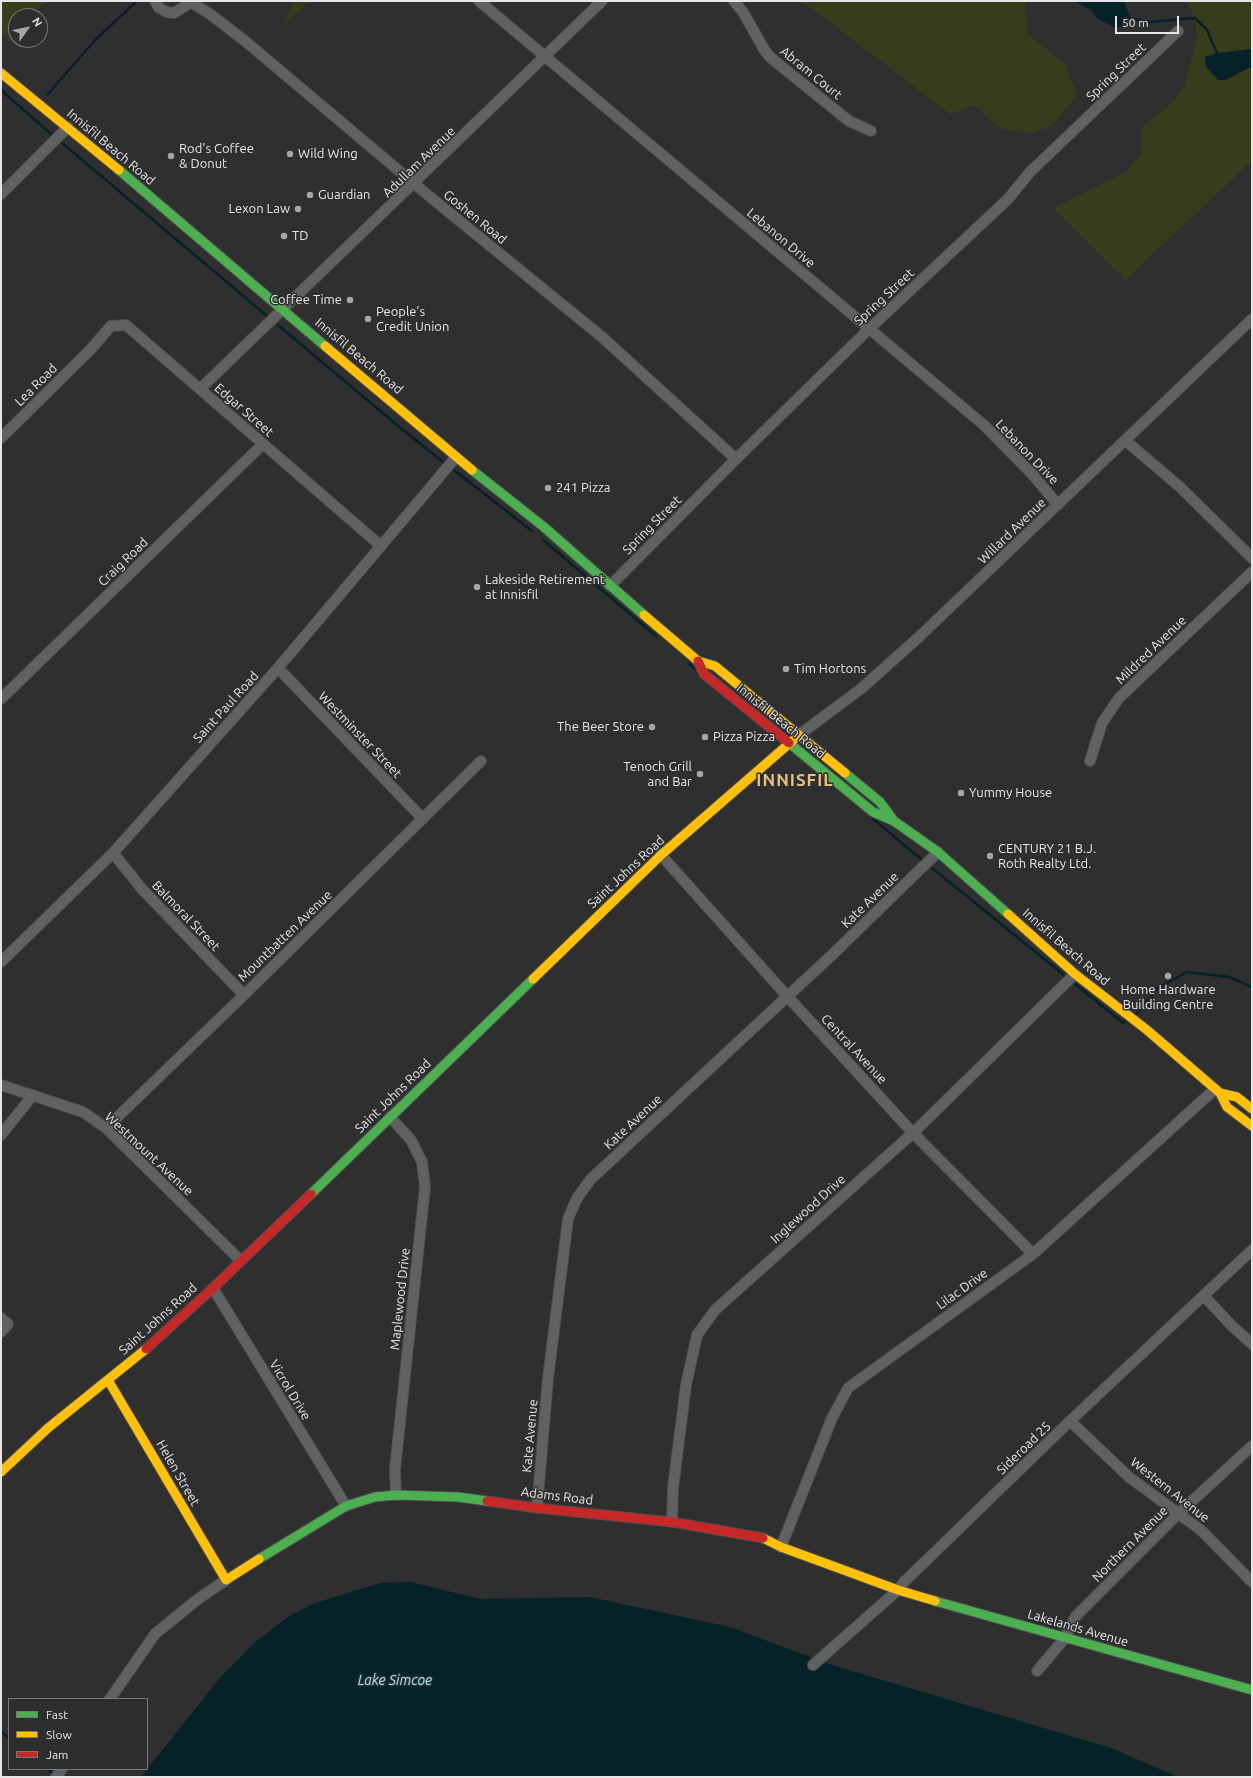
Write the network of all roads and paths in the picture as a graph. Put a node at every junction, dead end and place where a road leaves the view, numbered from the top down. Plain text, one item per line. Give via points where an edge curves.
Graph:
1 (156, 1) edge
2 (480, 1) edge
3 (602, 1) edge
4 (734, 1) edge
5 (190, 2) edge
6 (1178, 31) dead end
7 (545, 57) junction
8 (1, 73) edge
9 (68, 127) junction
10 (871, 131) dead end
11 (414, 184) junction
12 (1, 194) edge
13 (284, 310) junction
14 (1252, 319) edge
15 (869, 329) junction
16 (90, 350) joint
17 (200, 389) junction
18 (1, 438) edge
19 (1126, 441) junction
20 (263, 444) junction
21 (456, 457) junction
22 (736, 459) junction
23 (1058, 505) junction
24 (381, 546) junction
25 (1252, 558) edge
26 (1252, 572) edge
27 (610, 586) junction
28 (698, 661) junction
29 (278, 668) junction
30 (1, 699) edge
31 (799, 735) junction
32 (789, 743) junction
33 (1090, 761) dead end
34 (481, 762) dead end
35 (423, 819) junction
36 (894, 821) junction
37 (938, 852) junction
38 (113, 853) junction
39 (661, 855) junction
40 (1, 962) edge
41 (1075, 974) junction
42 (244, 995) junction
43 (787, 996) junction
44 (1, 1085) edge
45 (1218, 1091) junction
46 (33, 1095) junction
47 (1252, 1109) edge
48 (390, 1117) junction
49 (1252, 1126) edge
50 (106, 1128) junction
51 (913, 1133) junction
52 (1, 1135) edge
53 (1252, 1250) edge
54 (1033, 1254) junction
55 (240, 1260) junction
56 (212, 1288) junction
57 (1204, 1296) junction
58 (1, 1318) edge
59 (1, 1332) edge
60 (1252, 1344) edge
61 (108, 1380) junction
62 (1070, 1422) junction
63 (1252, 1446) edge
64 (1, 1472) edge
65 (396, 1494) junction
66 (346, 1506) junction
67 (537, 1508) junction
68 (1178, 1514) junction
69 (672, 1522) junction
70 (781, 1547) junction
71 (226, 1580) junction
72 (1252, 1582) edge
73 (898, 1590) junction
74 (1065, 1638) junction
75 (813, 1665) dead end
76 (1037, 1670) dead end
77 (1252, 1690) edge
78 (111, 1698) edge

1 - 5 street, Goshen Road via 159,8 174,13
2 - 7 street, Lebanon Drive
3 - 7 street, Adullam Avenue
4 - 10 street, Abram Court via 771,58 849,121
5 - 11 street, Goshen Road via 245,41
6 - 15 street, Spring Street via 1030,172 1008,199
7 - 11 street, Adullam Avenue
7 - 15 street, Lebanon Drive
8 - 9 street, Innisfil Beach Road
9 - 12 street
9 - 13 street, Innisfil Beach Road
11 - 13 street, Adullam Avenue
11 - 22 street, Goshen Road via 602,337
13 - 17 street, Adullam Avenue
13 - 21 street, Innisfil Beach Road
14 - 19 street, Willard Avenue
15 - 22 street, Spring Street
15 - 23 street, Lebanon Drive via 985,426
16 - 17 street, Edgar Street via 111,326 126,325
16 - 18 street, Lea Road
17 - 20 street, Edgar Street
19 - 23 street, Willard Avenue
19 - 25 street via 1180,487
20 - 24 street, Edgar Street
20 - 30 street, Craig Road
21 - 24 street, Saint Paul Road
21 - 27 street, Innisfil Beach Road via 544,527
22 - 27 street, Spring Street
23 - 31 street, Willard Avenue via 862,688
24 - 29 street, Saint Paul Road
26 - 33 street, Mildred Avenue via 1119,698 1102,722
27 - 28 street, Innisfil Beach Road
28 - 31 street, Innisfil Beach Road via 715,666
28 - 32 street, Innisfil Beach Road via 704,674
29 - 35 street, Westminster Street
29 - 38 street, Saint Paul Road
31 - 32 street, Saint Johns Road
31 - 36 street, Innisfil Beach Road via 880,802
32 - 36 street, Innisfil Beach Road via 873,812
32 - 39 street, Saint Johns Road
34 - 35 street, Mountbatten Avenue
35 - 42 street, Mountbatten Avenue
36 - 37 street, Innisfil Beach Road
37 - 41 street, Innisfil Beach Road
37 - 43 street, Kate Avenue
38 - 40 street, Saint Paul Road
38 - 42 street, Balmoral Street via 142,889
39 - 43 street, Central Avenue
39 - 48 street, Saint Johns Road
41 - 45 street, Innisfil Beach Road via 1147,1030
41 - 51 street, Inglewood Drive
42 - 50 street, Mountbatten Avenue
43 - 51 street, Central Avenue
43 - 67 street, Kate Avenue via 591,1179 577,1198 568,1219 548,1378
44 - 46 street, Westmount Avenue
45 - 47 street, Innisfil Beach Road via 1237,1097
45 - 49 street, Innisfil Beach Road via 1228,1106
45 - 54 street, Lilac Drive
46 - 50 street, Westmount Avenue via 83,1112
46 - 52 street
48 - 55 street, Saint Johns Road
48 - 65 street, Maplewood Drive via 411,1140 422,1162 425,1188 395,1469
50 - 55 street, Westmount Avenue
51 - 54 street, Central Avenue
51 - 69 street, Inglewood Drive via 715,1310 697,1335 686,1385 673,1488
53 - 57 street, Sideroad 25
54 - 70 street, Lilac Drive via 848,1388 832,1418
55 - 56 street, Saint Johns Road
56 - 61 street, Saint Johns Road via 158,1339
56 - 66 street, Vicrol Drive
57 - 60 street
57 - 62 street, Sideroad 25
58 - 59 street via 8,1324
61 - 64 street, Saint Johns Road via 48,1428
61 - 71 street, Helen Street
62 - 68 street, Western Avenue via 1129,1477
62 - 73 street, Sideroad 25
63 - 68 street, Northern Avenue
65 - 66 street, Adams Road
65 - 67 street, Adams Road via 458,1497
66 - 71 street, Adams Road
67 - 69 street, Adams Road
68 - 72 street, Western Avenue via 1202,1531
68 - 74 street, Northern Avenue via 1076,1616
69 - 70 street, Adams Road via 762,1538
70 - 73 street, Adams Road
71 - 78 street via 155,1634
73 - 74 street, Lakelands Avenue
73 - 75 street, Sideroad 25
74 - 76 street, Northern Avenue
74 - 77 street, Lakelands Avenue

